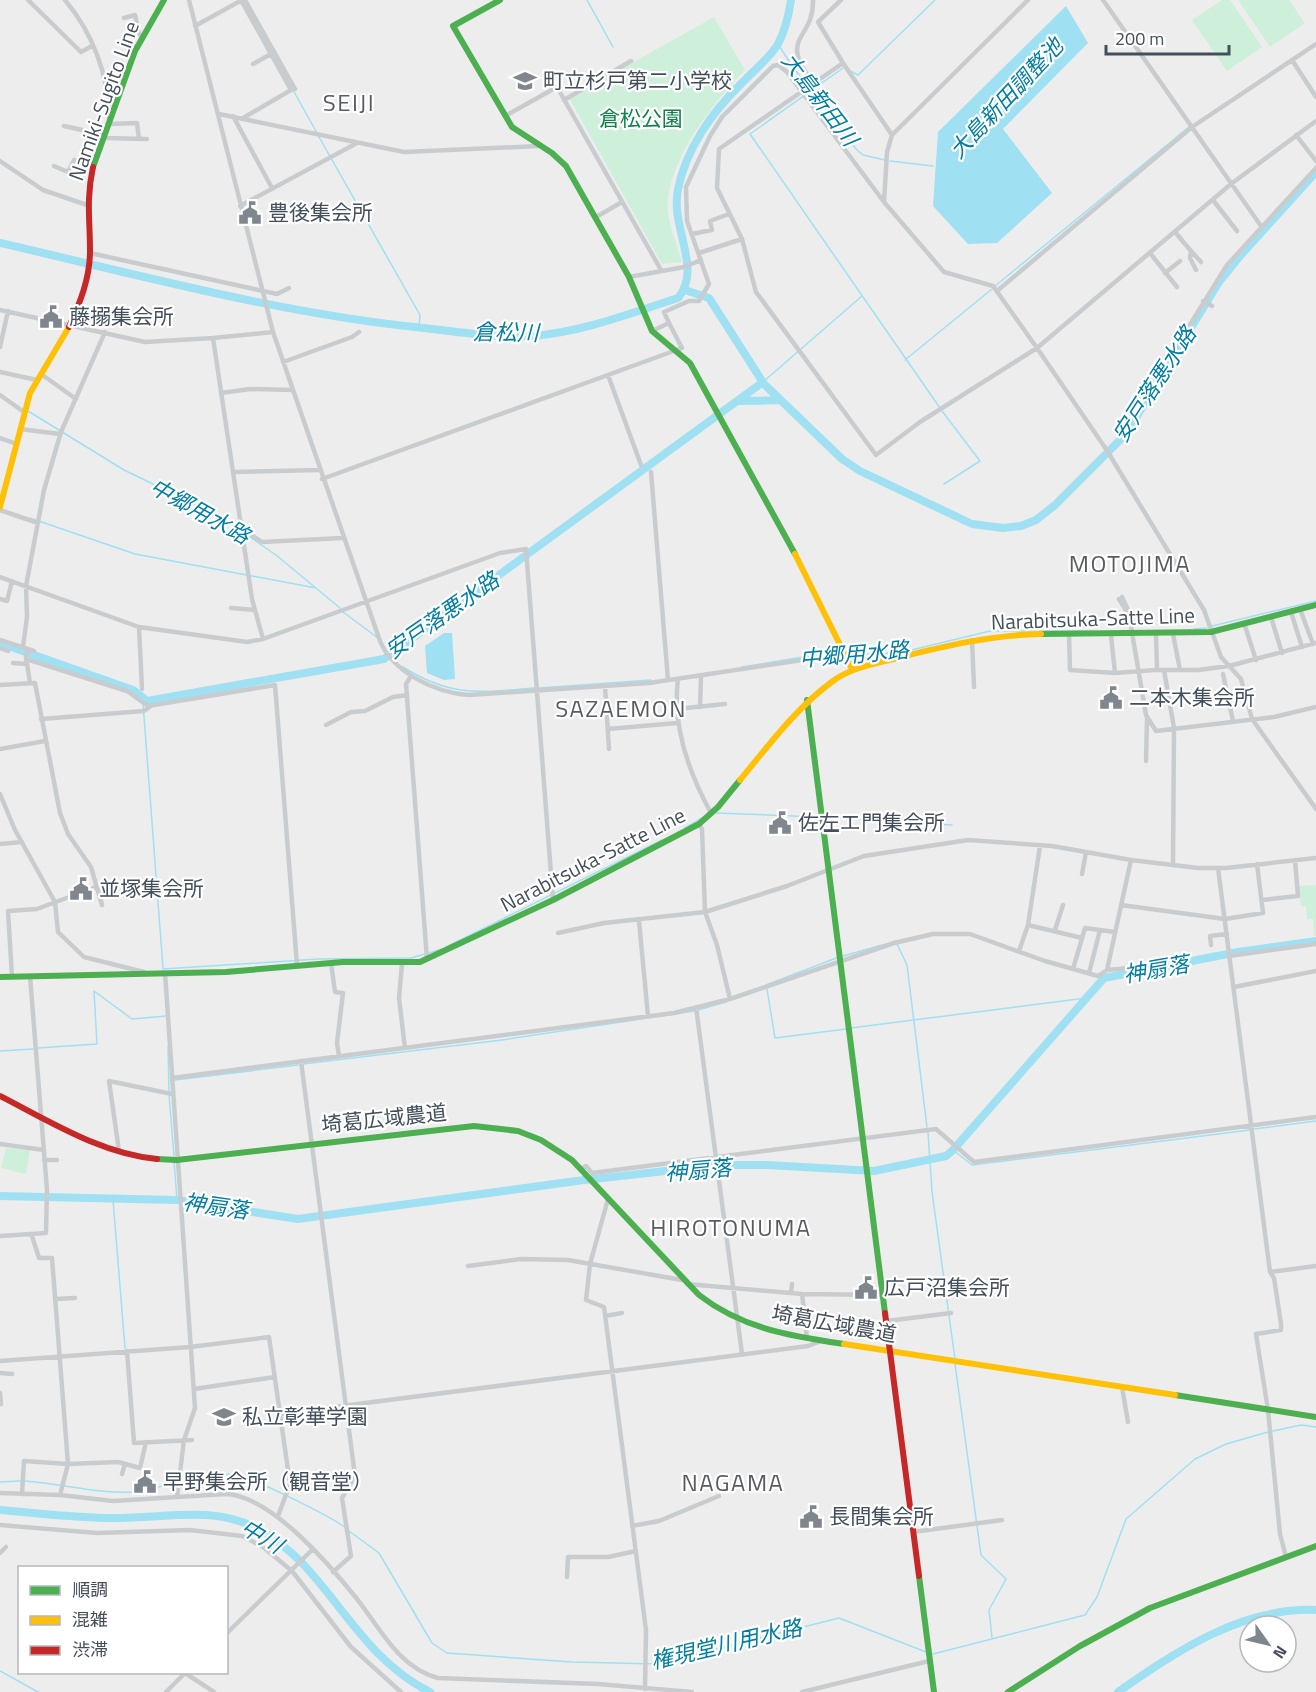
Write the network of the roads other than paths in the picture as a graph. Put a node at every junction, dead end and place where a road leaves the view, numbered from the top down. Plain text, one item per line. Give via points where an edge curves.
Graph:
1 (28, 0) edge
2 (64, 0) edge
3 (164, 0) edge
4 (189, 0) edge
5 (243, 0) edge
6 (500, 0) edge
7 (813, 0) edge
8 (841, 0) edge
9 (1028, 0) edge
10 (1103, 0) edge
11 (813, 14) junction
12 (124, 18) dead end
13 (818, 22) junction
14 (195, 26) junction
15 (142, 36) junction
16 (1316, 44) edge
17 (92, 46) junction
18 (271, 54) junction
19 (1292, 60) junction
20 (632, 61) dead end
21 (843, 63) junction
22 (253, 64) dead end
23 (814, 84) junction
24 (295, 89) dead end
25 (802, 92) junction
26 (1316, 96) edge
27 (564, 100) junction
28 (219, 114) junction
29 (233, 116) junction
30 (504, 117) junction
31 (242, 118) junction
32 (1316, 120) edge
33 (109, 123) junction
34 (64, 126) dead end
35 (1192, 127) junction
36 (892, 135) junction
37 (1296, 135) junction
38 (104, 136) junction
39 (140, 139) junction
40 (147, 139) dead end
41 (344, 140) junction
42 (357, 143) junction
43 (540, 146) junction
44 (348, 148) junction
45 (0, 161) edge
46 (1316, 162) edge
47 (54, 166) dead end
48 (93, 166) junction
49 (1316, 168) edge
50 (1231, 184) junction
51 (272, 188) junction
52 (1213, 200) junction
53 (622, 202) junction
54 (884, 202) junction
55 (87, 205) junction
56 (240, 206) junction
57 (729, 214) junction
58 (596, 217) junction
59 (1261, 226) junction
60 (1237, 231) dead end
61 (1175, 232) junction
62 (692, 234) junction
63 (742, 239) junction
64 (1191, 251) junction
65 (90, 253) junction
66 (699, 253) junction
67 (1150, 253) junction
68 (701, 260) junction
69 (1180, 261) dead end
70 (1201, 262) dead end
71 (660, 270) junction
72 (1196, 270) dead end
73 (1165, 273) junction
74 (629, 277) junction
75 (1177, 287) dead end
76 (289, 288) dead end
77 (260, 290) junction
78 (997, 291) junction
79 (1203, 302) junction
80 (1212, 306) dead end
81 (0, 310) edge
82 (8, 311) junction
83 (669, 323) junction
84 (71, 325) junction
85 (652, 331) junction
86 (105, 332) junction
87 (273, 332) junction
88 (359, 332) dead end
89 (213, 338) junction
90 (0, 347) edge
91 (1037, 348) junction
92 (676, 351) junction
93 (283, 362) junction
94 (0, 372) edge
95 (608, 375) junction
96 (39, 377) junction
97 (292, 390) junction
98 (221, 393) junction
99 (0, 395) edge
100 (76, 399) junction
101 (24, 412) junction
102 (1131, 414) dead end
103 (20, 429) junction
104 (60, 434) junction
105 (0, 438) edge
106 (17, 444) junction
107 (641, 465) dead end
108 (319, 470) junction
109 (233, 472) junction
110 (651, 472) dead end
111 (322, 479) junction
112 (0, 508) edge
113 (38, 524) junction
114 (241, 528) junction
115 (342, 538) junction
116 (0, 577) edge
117 (12, 581) junction
118 (26, 586) junction
119 (1120, 598) dead end
120 (0, 599) edge
121 (365, 602) junction
122 (1314, 606) edge
123 (231, 608) dead end
124 (1300, 609) junction
125 (255, 610) junction
126 (1291, 612) junction
127 (1316, 614) edge
128 (1271, 616) junction
129 (1245, 623) junction
130 (139, 627) junction
131 (1211, 632) junction
132 (1132, 634) junction
133 (1156, 634) junction
134 (1173, 634) junction
135 (1069, 635) junction
136 (1111, 635) junction
137 (263, 639) junction
138 (0, 640) edge
139 (972, 640) junction
140 (1315, 643) edge
141 (1302, 647) junction
142 (0, 648) edge
143 (26, 648) junction
144 (8, 651) dead end
145 (34, 651) dead end
146 (1282, 653) junction
147 (848, 657) junction
148 (26, 660) junction
149 (1256, 660) junction
150 (13, 663) dead end
151 (1229, 666) junction
152 (852, 669) junction
153 (1157, 670) junction
154 (1164, 670) junction
155 (1180, 670) junction
156 (1139, 672) junction
157 (1115, 673) junction
158 (1223, 674) dead end
159 (411, 676) junction
160 (701, 676) junction
161 (678, 679) junction
162 (668, 680) junction
163 (30, 683) junction
164 (0, 685) edge
165 (605, 686) junction
166 (974, 687) dead end
167 (142, 689) dead end
168 (537, 689) junction
169 (407, 695) junction
170 (807, 700) junction
171 (725, 704) dead end
172 (151, 706) junction
173 (700, 707) junction
174 (1316, 707) edge
175 (676, 709) junction
176 (1147, 717) junction
177 (41, 719) junction
178 (1252, 719) junction
179 (1233, 721) junction
180 (677, 723) junction
181 (326, 725) dead end
182 (1174, 728) junction
183 (608, 729) junction
184 (45, 741) junction
185 (0, 749) edge
186 (609, 749) dead end
187 (1146, 761) dead end
188 (0, 794) edge
189 (1316, 809) edge
190 (711, 813) junction
191 (699, 824) junction
192 (22, 842) junction
193 (0, 844) edge
194 (1040, 846) junction
195 (1086, 852) junction
196 (1316, 858) edge
197 (1131, 860) junction
198 (1295, 860) junction
199 (1173, 864) junction
200 (1257, 864) junction
201 (1218, 868) junction
202 (829, 870) junction
203 (1082, 873) dead end
204 (96, 887) junction
205 (553, 896) junction
206 (1262, 900) junction
207 (55, 902) junction
208 (1063, 905) dead end
209 (1121, 905) junction
210 (102, 906) dead end
211 (705, 912) junction
212 (1059, 917) junction
213 (1066, 919) dead end
214 (1225, 919) junction
215 (639, 921) junction
216 (1028, 925) junction
217 (1055, 930) junction
218 (1100, 930) junction
219 (1115, 932) junction
220 (558, 933) dead end
221 (1227, 933) junction
222 (1082, 938) junction
223 (1316, 944) edge
224 (1211, 945) dead end
225 (1019, 951) junction
226 (1230, 956) junction
227 (428, 960) junction
228 (841, 960) junction
229 (297, 962) junction
230 (331, 963) junction
231 (402, 964) junction
232 (1130, 968) dead end
233 (1073, 969) junction
234 (1107, 970) junction
235 (1316, 971) edge
236 (165, 972) junction
237 (147, 973) junction
238 (1089, 973) junction
239 (30, 976) junction
240 (0, 977) edge
241 (12, 977) junction
242 (1233, 987) junction
243 (730, 999) junction
244 (696, 1007) junction
245 (648, 1016) junction
246 (405, 1048) junction
247 (339, 1056) junction
248 (301, 1061) junction
249 (172, 1078) junction
250 (172, 1095) junction
251 (0, 1096) edge
252 (41, 1117) junction
253 (1316, 1117) edge
254 (1251, 1126) junction
255 (864, 1138) junction
256 (0, 1144) edge
257 (311, 1144) junction
258 (44, 1150) junction
259 (119, 1153) junction
260 (716, 1157) junction
261 (57, 1160) dead end
262 (177, 1160) junction
263 (44, 1161) junction
264 (581, 1169) junction
265 (608, 1199) junction
266 (0, 1236) edge
267 (32, 1236) junction
268 (590, 1264) junction
269 (468, 1266) dead end
270 (1316, 1266) edge
271 (1270, 1272) junction
272 (685, 1282) junction
273 (792, 1284) dead end
274 (733, 1288) junction
275 (791, 1293) junction
276 (802, 1294) junction
277 (884, 1295) junction
278 (75, 1298) dead end
279 (55, 1299) junction
280 (622, 1313) dead end
281 (948, 1313) dead end
282 (605, 1316) junction
283 (737, 1319) junction
284 (887, 1321) junction
285 (807, 1338) junction
286 (824, 1340) junction
287 (190, 1347) junction
288 (127, 1351) junction
289 (891, 1351) junction
290 (742, 1354) junction
291 (60, 1356) junction
292 (0, 1361) edge
293 (612, 1371) junction
294 (0, 1373) edge
295 (12, 1374) dead end
296 (275, 1377) junction
297 (1122, 1387) junction
298 (194, 1389) junction
299 (0, 1393) edge
300 (6, 1396) dead end
301 (1, 1404) edge
302 (345, 1406) junction
303 (1268, 1410) junction
304 (280, 1414) junction
305 (1316, 1418) edge
306 (1128, 1422) dead end
307 (184, 1440) junction
308 (192, 1440) dead end
309 (146, 1442) junction
310 (68, 1464) junction
311 (125, 1464) junction
312 (122, 1474) dead end
313 (0, 1493) edge
314 (22, 1494) junction
315 (60, 1495) junction
316 (719, 1496) dead end
317 (177, 1497) junction
318 (278, 1516) junction
319 (1002, 1520) dead end
320 (0, 1525) edge
321 (632, 1526) junction
322 (913, 1532) junction
323 (1316, 1546) edge
324 (6, 1547) dead end
325 (311, 1551) junction
326 (636, 1551) junction
327 (0, 1553) edge
328 (1286, 1557) junction
329 (294, 1570) junction
330 (333, 1572) junction
331 (567, 1577) dead end
332 (228, 1632) edge
333 (930, 1661) junction
334 (185, 1674) edge
335 (187, 1674) edge
336 (645, 1689) junction
337 (166, 1692) edge
338 (214, 1692) edge
339 (400, 1692) edge
340 (692, 1692) edge
341 (802, 1692) edge
342 (934, 1692) edge
343 (1008, 1692) edge

1 - 17 street via 81,52
2 - 17 street via 80,19
3 - 15 street, Namiki-Sugito Line
4 - 14 street
5 - 14 street
5 - 18 street
5 - 24 street
6 - 30 street via 453,26
7 - 11 street
8 - 13 street
9 - 36 street
10 - 35 street
11 - 13 street
11 - 23 street via 799,40 796,58
12 - 15 street via 135,15
13 - 21 street
14 - 28 street
15 - 33 street, Namiki-Sugito Line
16 - 19 street
17 - 33 street via 109,92
18 - 22 street
18 - 31 street via 291,91
19 - 26 street
19 - 35 street
20 - 27 street
21 - 23 street
21 - 36 street
23 - 25 street
25 - 54 street
25 - 57 street via 719,149 717,188
25 - 62 street via 787,72 774,66 722,117 686,187 685,208
27 - 30 street via 557,87
27 - 53 street
28 - 29 street
28 - 56 street
29 - 31 street
29 - 51 street
30 - 43 street
31 - 41 street
32 - 37 street
33 - 38 street, Namiki-Sugito Line
33 - 39 street via 137,123
34 - 38 street
35 - 50 street
35 - 78 street
36 - 54 street
37 - 46 street
37 - 50 street
38 - 39 street
38 - 48 street, Namiki-Sugito Line
39 - 40 street
41 - 42 street
41 - 44 street
42 - 43 street via 404,152
42 - 44 street
43 - 58 street via 566,166
44 - 51 street
45 - 55 street via 43,190
47 - 48 street via 68,172 74,159
48 - 55 street, Namiki-Sugito Line
49 - 59 street
50 - 52 street
50 - 59 street
51 - 56 street
52 - 60 street
52 - 61 street
53 - 58 street
53 - 71 street
54 - 78 street via 944,272 993,286
55 - 65 street, Namiki-Sugito Line
56 - 77 street
57 - 62 street via 710,221 712,230
57 - 63 street
58 - 74 street
59 - 79 street via 1227,265
61 - 64 street
61 - 67 street
62 - 66 street
63 - 66 street
63 - 91 street via 756,292 876,455 920,422
64 - 70 street
64 - 72 street
65 - 77 street
65 - 84 street, Namiki-Sugito Line via 82,298
66 - 68 street
67 - 73 street
67 - 91 street
68 - 71 street
68 - 83 street via 709,284 699,301 664,312
69 - 73 street
71 - 74 street
73 - 75 street
74 - 85 street
76 - 77 street via 277,294
77 - 87 street
78 - 91 street
79 - 80 street
79 - 102 street
81 - 82 street
82 - 84 street
82 - 90 street
83 - 85 street
83 - 92 street via 682,348
84 - 86 street
84 - 96 street
85 - 92 street
86 - 89 street via 146,342
86 - 100 street
87 - 89 street
87 - 93 street
88 - 93 street
89 - 98 street
91 - 131 street via 1135,496 1204,610
92 - 95 street
92 - 147 street via 690,363 717,410
93 - 97 street
94 - 96 street
95 - 107 street
95 - 111 street
96 - 100 street
96 - 101 street
97 - 98 street
97 - 108 street
98 - 109 street
99 - 101 street
100 - 104 street
101 - 103 street
103 - 104 street
103 - 106 street
104 - 113 street
105 - 106 street
106 - 112 street
108 - 109 street
108 - 111 street
109 - 114 street
110 - 162 street
111 - 115 street
112 - 113 street
113 - 118 street
114 - 115 street via 262,542
114 - 125 street
115 - 121 street
116 - 117 street
117 - 118 street
117 - 120 street via 7,601
118 - 130 street
118 - 143 street
119 - 132 street via 1129,615
121 - 137 street
121 - 159 street via 388,658
121 - 168 street via 500,553 526,549
122 - 124 street, Narabitsuka-Satte Line
122 - 127 street
123 - 125 street
124 - 126 street, Narabitsuka-Satte Line
124 - 140 street
125 - 137 street
126 - 128 street, Narabitsuka-Satte Line
126 - 141 street
128 - 129 street, Narabitsuka-Satte Line
128 - 146 street
129 - 131 street, Narabitsuka-Satte Line
129 - 149 street
130 - 137 street via 232,641
130 - 167 street
131 - 134 street, Narabitsuka-Satte Line
131 - 151 street
132 - 133 street, Narabitsuka-Satte Line
132 - 136 street, Narabitsuka-Satte Line
132 - 156 street
133 - 134 street, Narabitsuka-Satte Line
133 - 153 street
134 - 155 street
135 - 136 street, Narabitsuka-Satte Line
135 - 139 street, Narabitsuka-Satte Line via 1004,635
135 - 157 street via 1070,670
136 - 157 street
138 - 143 street
139 - 152 street, Narabitsuka-Satte Line
139 - 166 street
140 - 141 street
141 - 146 street
142 - 144 street
143 - 145 street
143 - 148 street
146 - 149 street
147 - 152 street
147 - 160 street via 809,659
148 - 150 street
148 - 163 street
148 - 172 street via 127,691
149 - 151 street
151 - 155 street
151 - 178 street via 1241,679
152 - 170 street, Narabitsuka-Satte Line
153 - 154 street
153 - 156 street
154 - 155 street
154 - 182 street
156 - 157 street
156 - 176 street
158 - 179 street
159 - 168 street via 460,694
159 - 169 street via 406,684
160 - 161 street
160 - 173 street
161 - 162 street
161 - 175 street
162 - 165 street
163 - 164 street
163 - 177 street via 35,683
165 - 168 street
165 - 183 street
168 - 205 street
169 - 181 street via 393,697 365,711 351,712
169 - 227 street
170 - 190 street, Narabitsuka-Satte Line
170 - 202 street
171 - 173 street
172 - 177 street via 144,711
172 - 229 street via 275,685
173 - 175 street
174 - 178 street
175 - 180 street
176 - 182 street via 1156,730
176 - 187 street
177 - 184 street
178 - 179 street
178 - 189 street
179 - 182 street
180 - 183 street
180 - 190 street via 697,786
182 - 199 street
183 - 186 street
184 - 185 street
184 - 204 street via 60,813 68,834 92,867
188 - 192 street
190 - 191 street, Narabitsuka-Satte Line
191 - 205 street, Narabitsuka-Satte Line
191 - 211 street
192 - 193 street
192 - 207 street
194 - 195 street
194 - 202 street via 968,840 864,856
194 - 216 street
195 - 197 street
195 - 203 street
196 - 198 street
197 - 199 street
197 - 209 street
198 - 200 street
198 - 206 street via 1298,896
199 - 201 street
200 - 201 street
200 - 206 street
201 - 214 street
202 - 211 street
202 - 228 street
204 - 207 street
204 - 210 street
205 - 227 street, Narabitsuka-Satte Line
206 - 214 street via 1263,913
207 - 237 street via 58,932 77,952
207 - 241 street via 37,909 8,911
208 - 212 street
209 - 214 street
209 - 219 street
211 - 215 street
211 - 243 street
212 - 213 street
212 - 217 street
214 - 221 street
215 - 220 street
215 - 245 street
216 - 217 street
216 - 225 street
217 - 222 street
218 - 219 street
218 - 222 street via 1085,928
218 - 238 street
219 - 234 street
221 - 224 street via 1210,936
221 - 226 street
222 - 233 street
223 - 226 street
225 - 228 street via 970,934 933,934
225 - 233 street
226 - 242 street
227 - 231 street, Narabitsuka-Satte Line
228 - 243 street
228 - 255 street
229 - 230 street, Narabitsuka-Satte Line
229 - 236 street, Narabitsuka-Satte Line via 226,972
230 - 231 street, Narabitsuka-Satte Line
230 - 247 street via 335,992 343,993
231 - 246 street via 399,999
232 - 234 street
233 - 238 street
234 - 238 street via 1098,976
235 - 242 street
236 - 237 street, Narabitsuka-Satte Line
236 - 249 street
237 - 239 street, Narabitsuka-Satte Line
239 - 241 street, Narabitsuka-Satte Line
239 - 252 street
240 - 241 street, Narabitsuka-Satte Line
242 - 254 street
243 - 244 street
244 - 245 street
244 - 260 street
245 - 246 street
246 - 247 street
247 - 248 street
248 - 249 street
248 - 257 street
249 - 250 street
250 - 259 street via 109,1081
250 - 262 street
251 - 252 street, 埼葛広域農道
252 - 258 street
252 - 259 street, 埼葛広域農道
253 - 254 street
254 - 255 street via 974,1162 936,1129
254 - 271 street
255 - 260 street
255 - 277 street
256 - 258 street
257 - 262 street, 埼葛広域農道
257 - 264 street, 埼葛広域農道 via 474,1126 497,1127 541,1140
257 - 302 street
258 - 263 street
259 - 262 street, 埼葛広域農道
260 - 264 street via 592,1173 586,1166
260 - 274 street
261 - 263 street
262 - 287 street
263 - 267 street via 46,1233
264 - 265 street, 埼葛広域農道
265 - 268 street
265 - 272 street, 埼葛広域農道
266 - 267 street
267 - 279 street via 39,1258 52,1258
268 - 269 street via 542,1259
268 - 272 street
268 - 282 street via 586,1300 604,1307
270 - 271 street
271 - 303 street via 1281,1330 1256,1334
272 - 274 street
272 - 283 street, 埼葛広域農道 via 710,1305
273 - 275 street
274 - 275 street
274 - 283 street
275 - 276 street
276 - 277 street
276 - 285 street
277 - 284 street
278 - 279 street
279 - 291 street
280 - 282 street
281 - 284 street
282 - 293 street
283 - 285 street, 埼葛広域農道 via 767,1331
283 - 290 street
284 - 289 street
285 - 286 street, 埼葛広域農道
286 - 289 street, 埼葛広域農道
286 - 290 street via 808,1346
287 - 288 street
287 - 296 street via 269,1337
287 - 298 street
288 - 291 street
288 - 309 street via 134,1443
289 - 297 street, 埼葛広域農道
289 - 322 street
290 - 293 street
291 - 292 street
291 - 310 street
293 - 302 street
293 - 321 street
294 - 295 street
296 - 298 street
296 - 304 street
297 - 303 street, 埼葛広域農道
297 - 306 street
298 - 307 street via 195,1408
299 - 300 street
299 - 301 street
302 - 304 street
302 - 330 street via 355,1476 342,1498 351,1556
303 - 305 street, 埼葛広域農道
303 - 328 street via 1280,1534
304 - 318 street via 290,1484
307 - 308 street
307 - 309 street
307 - 317 street
309 - 311 street via 140,1468
310 - 311 street
310 - 314 street via 24,1461
310 - 315 street
311 - 312 street
313 - 314 street
314 - 315 street
315 - 317 street via 113,1501
316 - 321 street via 659,1521
317 - 318 street via 233,1495
318 - 325 street
319 - 322 street
320 - 329 street via 97,1533 232,1533 259,1545
321 - 326 street
322 - 333 street
323 - 328 street
324 - 327 street
325 - 329 street
325 - 330 street
326 - 331 street via 608,1557 568,1557
326 - 336 street via 646,1630
328 - 343 street via 1150,1608
329 - 332 street
329 - 339 street via 351,1647
330 - 336 street via 400,1655 423,1673 450,1678
333 - 341 street
333 - 342 street
334 - 337 street
335 - 338 street
336 - 340 street

